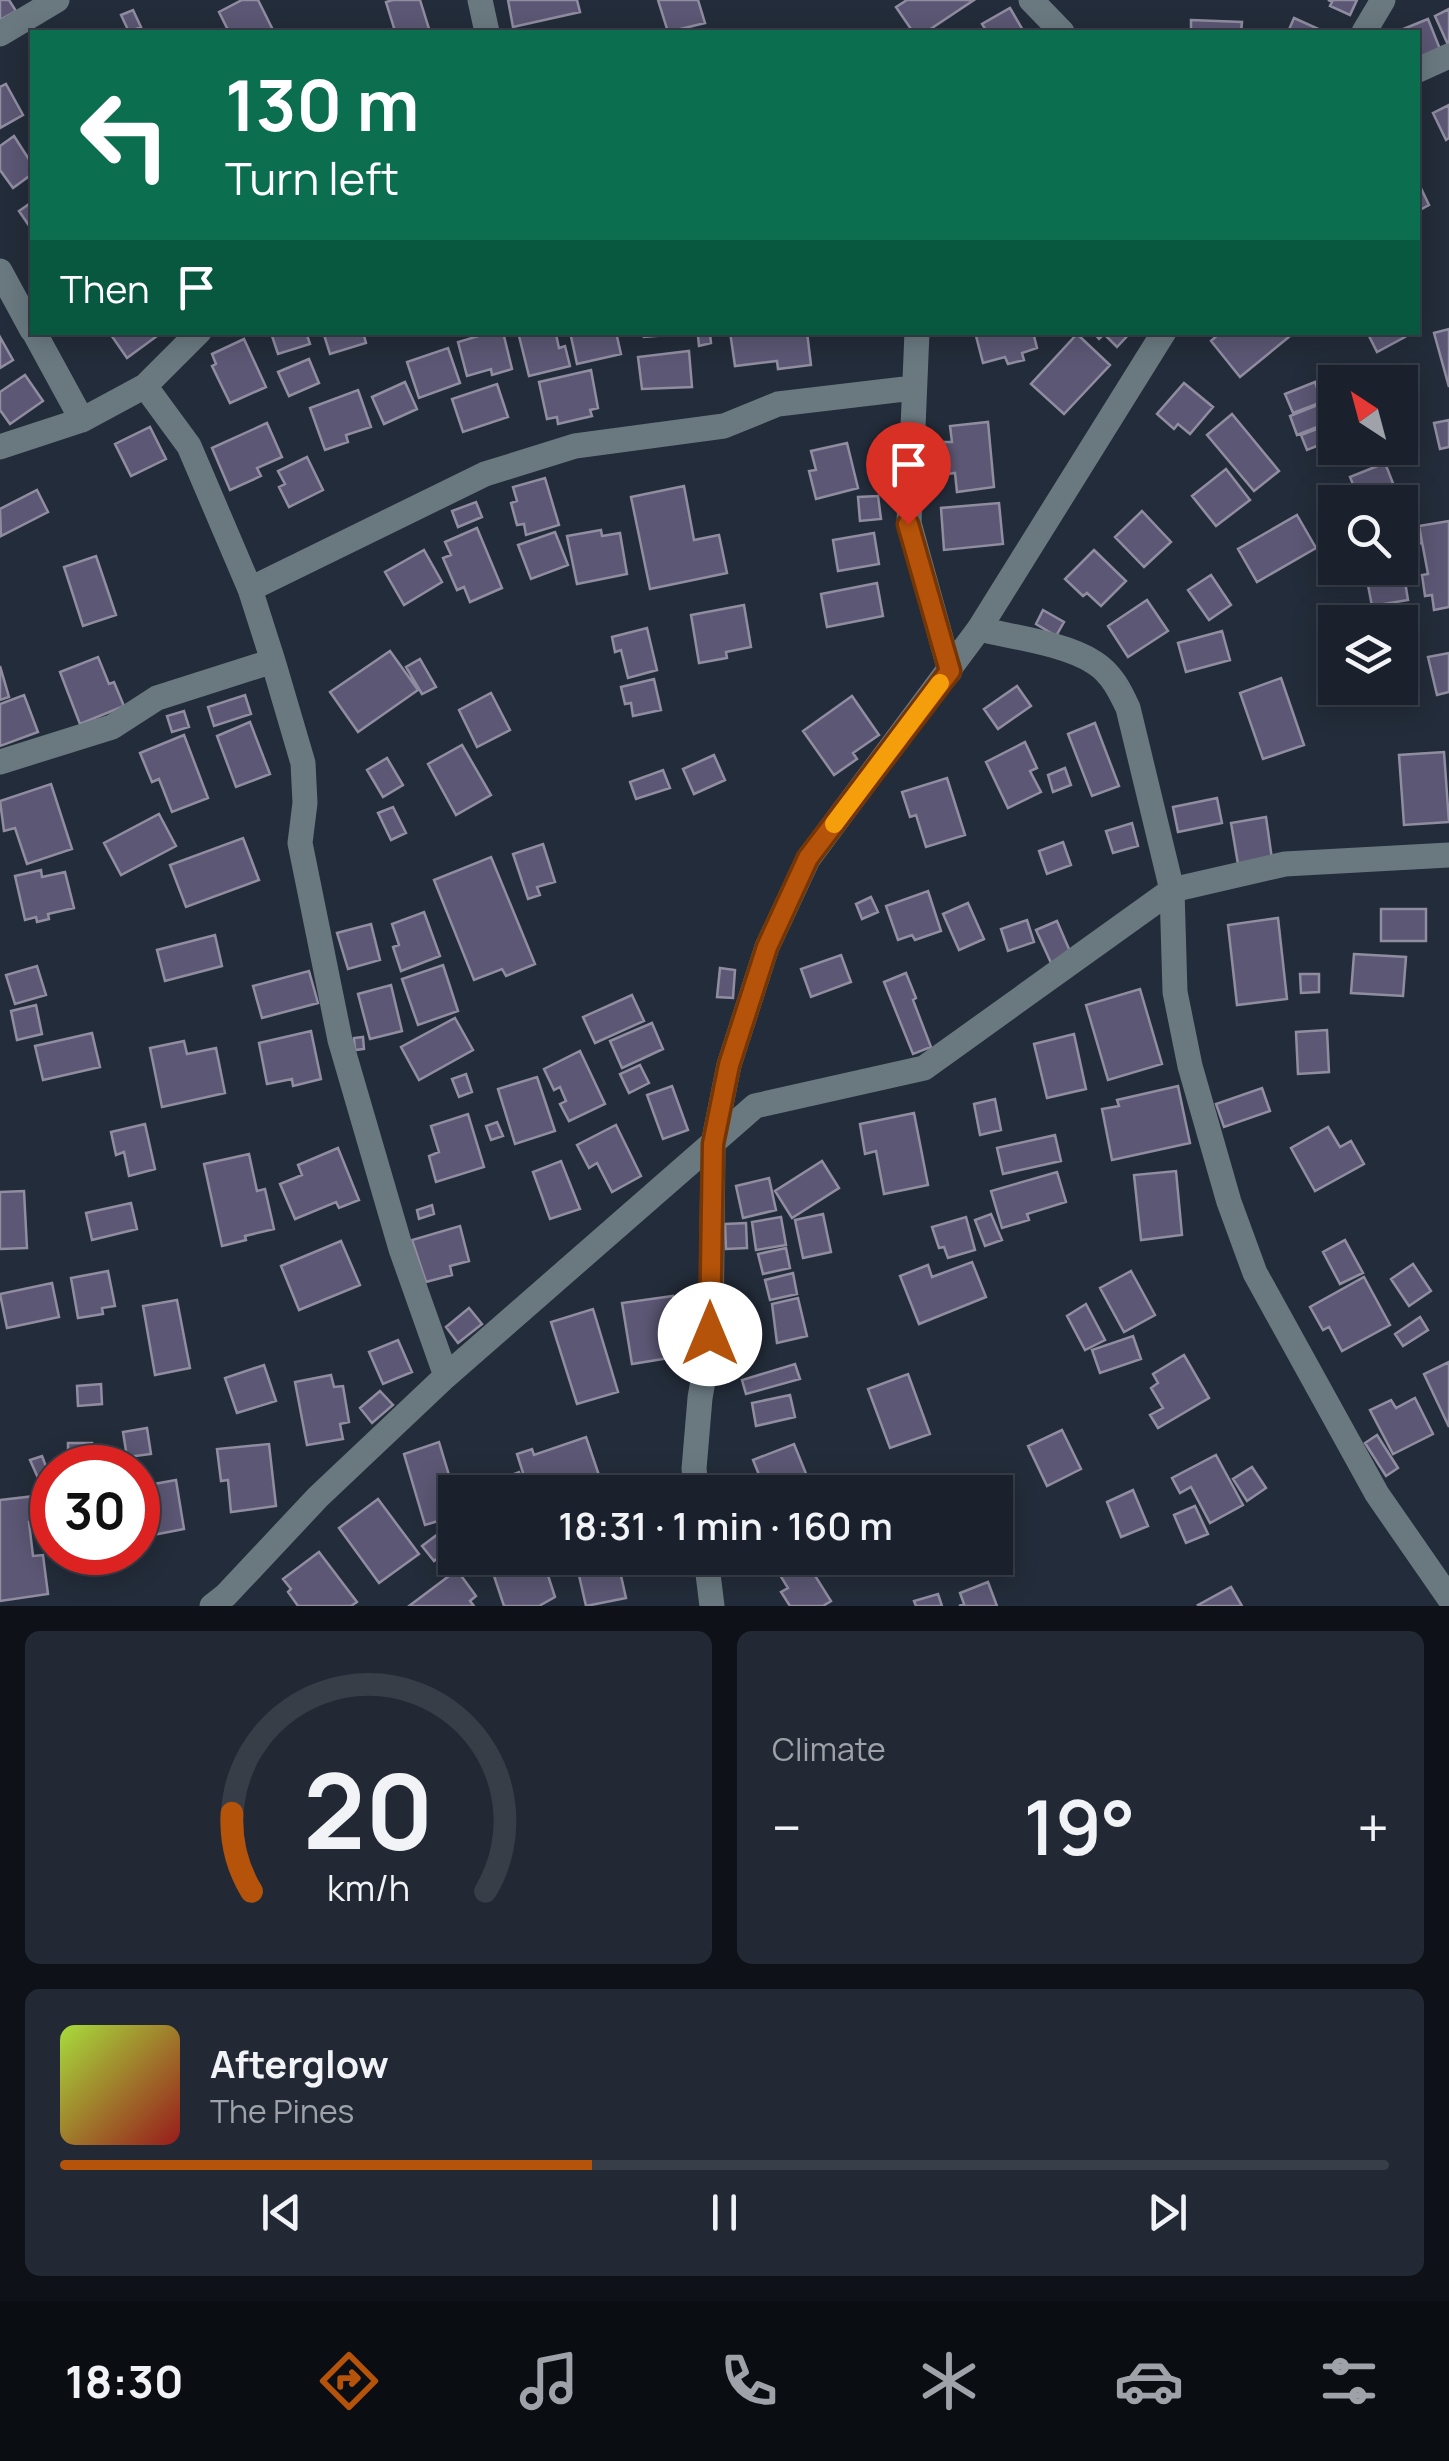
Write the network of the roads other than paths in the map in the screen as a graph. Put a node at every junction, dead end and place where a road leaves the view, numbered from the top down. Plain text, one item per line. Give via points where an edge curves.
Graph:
1 (57, 0) edge
2 (480, 0) edge
3 (1031, 0) edge
4 (1384, 0) edge
5 (487, 30) edge
6 (1060, 30) edge
7 (1365, 30) edge
8 (0, 34) edge
9 (1449, 56) edge
10 (1420, 69) edge
11 (0, 271) edge
12 (30, 326) edge
13 (35, 335) edge
14 (197, 335) edge
15 (918, 335) edge
16 (1162, 335) edge
17 (145, 386) junction
18 (913, 388) junction
19 (82, 420) junction
20 (0, 448) edge
21 (250, 589) junction
22 (979, 628) junction
23 (273, 661) junction
24 (950, 671) junction
25 (0, 762) edge
26 (1449, 856) edge
27 (1172, 890) junction
28 (713, 1144) junction
29 (446, 1376) junction
30 (695, 1475) edge
31 (708, 1575) edge
32 (1449, 1598) edge
33 (212, 1606) edge
34 (712, 1606) edge

1 - 8 street
2 - 5 street
3 - 6 street
4 - 7 street
9 - 10 street
11 - 12 street
13 - 19 street
14 - 17 street
15 - 18 street
16 - 22 street
17 - 19 street
17 - 21 street via 189,446
18 - 21 street via 778,404 724,426 575,446 503,468
18 - 24 street via 908,524
19 - 20 street
21 - 23 street
22 - 24 street
22 - 27 street via 1072,653 1096,663 1116,683 1128,708
23 - 25 street via 156,698 112,727
23 - 29 street via 303,763 300,843 340,1040
24 - 28 street via 808,858 780,914 729,1065
26 - 27 street via 1285,864
27 - 28 street via 924,1068 754,1106
27 - 32 street via 1175,992 1190,1066 1254,1273 1377,1494
28 - 29 street
28 - 30 street via 710,1334
29 - 33 street
31 - 34 street

